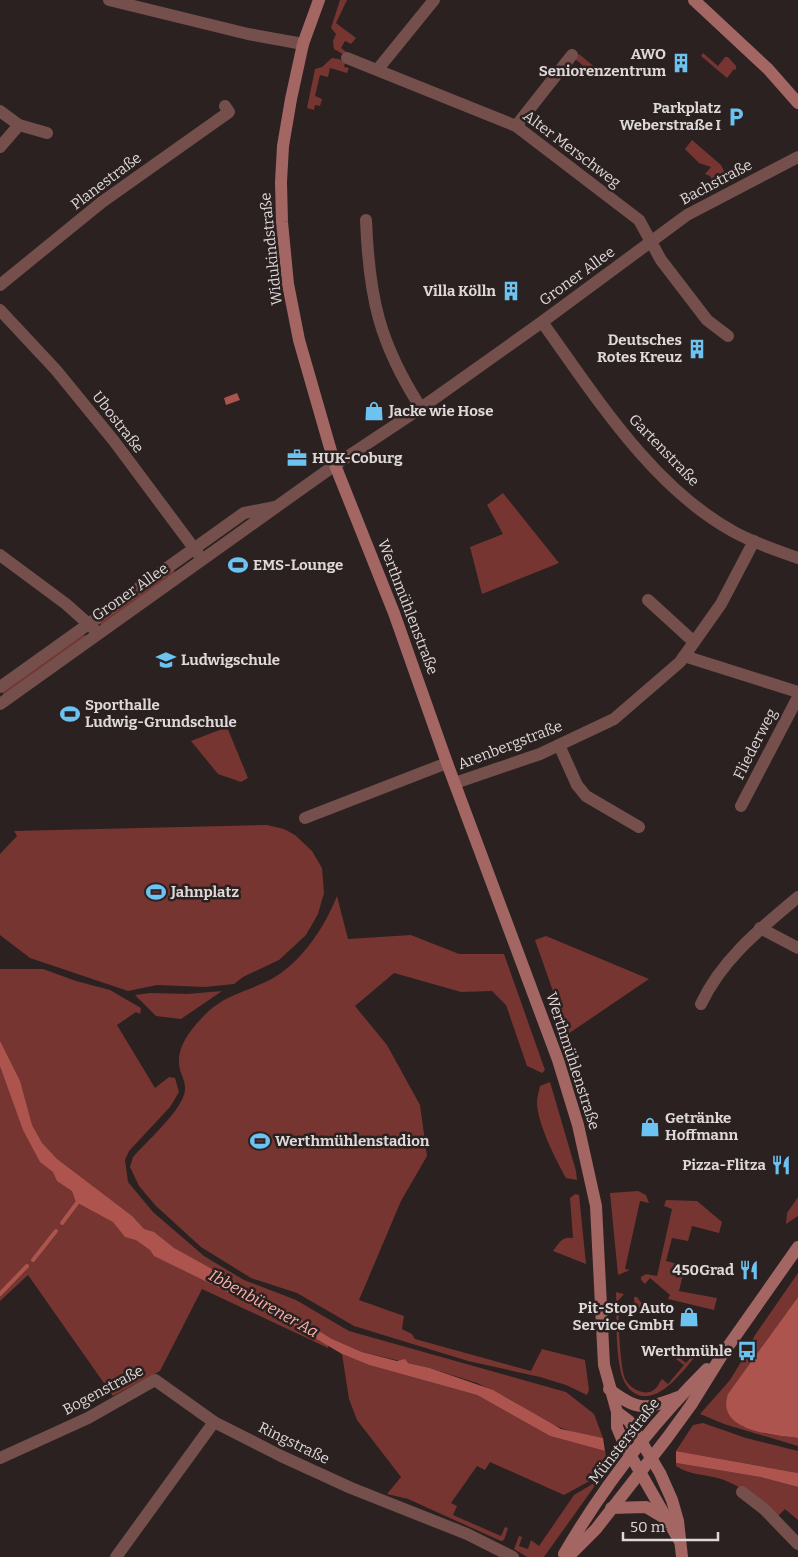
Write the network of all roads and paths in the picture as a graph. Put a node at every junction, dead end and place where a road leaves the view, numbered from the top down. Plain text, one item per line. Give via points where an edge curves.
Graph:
1 (109, 0) edge
2 (319, 0) edge
3 (434, 0) edge
4 (694, 0) edge
5 (303, 44) junction
6 (572, 55) dead end
7 (347, 58) dead end
8 (378, 69) junction
9 (798, 103) edge
10 (225, 106) dead end
11 (0, 111) edge
12 (19, 125) junction
13 (516, 126) junction
14 (47, 132) dead end
15 (0, 147) edge
16 (798, 157) edge
17 (366, 220) dead end
18 (652, 242) junction
19 (0, 285) edge
20 (0, 310) edge
21 (542, 322) junction
22 (728, 336) dead end
23 (421, 408) junction
24 (335, 465) junction
25 (278, 507) junction
26 (754, 541) junction
27 (193, 550) junction
28 (0, 555) edge
29 (798, 558) edge
30 (204, 560) junction
31 (648, 600) dead end
32 (88, 624) junction
33 (99, 634) junction
34 (694, 642) junction
35 (684, 656) junction
36 (0, 686) edge
37 (798, 692) edge
38 (798, 697) edge
39 (0, 704) edge
40 (559, 745) junction
41 (447, 763) junction
42 (455, 783) junction
43 (741, 806) dead end
44 (305, 818) dead end
45 (639, 828) dead end
46 (798, 896) edge
47 (760, 928) junction
48 (798, 948) edge
49 (701, 1004) dead end
50 (798, 1247) edge
51 (722, 1355) junction
52 (609, 1389) junction
53 (680, 1396) junction
54 (617, 1412) junction
55 (214, 1422) junction
56 (642, 1444) junction
57 (632, 1456) junction
58 (0, 1458) edge
59 (651, 1459) junction
60 (641, 1471) junction
61 (742, 1492) dead end
62 (611, 1508) junction
63 (668, 1520) junction
64 (679, 1540) junction
65 (798, 1544) edge
66 (116, 1557) edge
67 (513, 1557) edge
68 (563, 1557) edge
69 (568, 1557) edge
70 (682, 1557) edge

1 - 5 street
2 - 5 main road, Widukindstraße
3 - 8 street
4 - 9 main road
5 - 24 main road, Widukindstraße via 283,146 282,222 288,284 299,340
6 - 13 street
7 - 8 street, Alter Merschweg
8 - 13 street, Alter Merschweg
10 - 19 street, Planestraße via 229,112 102,202
11 - 12 street
12 - 14 street
12 - 15 street
13 - 18 street, Alter Merschweg via 639,220
16 - 18 street, Bachstraße via 687,215
17 - 23 street via 368,272 374,306 396,366
18 - 21 street, Groner Allee
18 - 22 street via 661,260 707,320
20 - 27 street, Ubostraße via 56,370 114,441
21 - 23 street, Groner Allee
21 - 26 street, Gartenstraße via 606,410 659,473 713,518
23 - 24 street, Groner Allee
24 - 25 street, Groner Allee
24 - 41 main road, Werthmühlenstraße via 394,613
25 - 27 street, Groner Allee via 244,513
25 - 30 street, Groner Allee
26 - 29 street, Gartenstraße
26 - 34 street, Arenbergstraße via 721,604
27 - 30 street, Ubostraße
27 - 32 street, Groner Allee
28 - 32 street
30 - 33 street, Groner Allee
31 - 34 street
32 - 33 street
32 - 36 street, Groner Allee
33 - 39 street, Groner Allee
34 - 35 street, Arenbergstraße
35 - 37 street
35 - 40 street, Arenbergstraße via 614,719
38 - 43 street, Fliederweg
40 - 42 street, Arenbergstraße
40 - 45 street via 586,796
41 - 42 main road, Werthmühlenstraße
41 - 44 street
42 - 52 main road, Werthmühlenstraße via 558,1060 578,1125 596,1206 604,1365
46 - 47 street
47 - 48 street
47 - 49 street via 721,970
50 - 51 main road, Münsterstraße
51 - 53 main road, Münsterstraße
51 - 59 main road, Münsterstraße
52 - 53 main road via 624,1401 641,1407 656,1406
52 - 54 main road, Werthmühlenstraße
53 - 56 main road, Münsterstraße
54 - 56 main road, Werthmühlenstraße via 629,1421
54 - 57 main road, Werthmühlenstraße via 617,1427
55 - 58 street, Bogenstraße via 155,1380 88,1418
55 - 66 street
55 - 67 street, Ringstraße via 351,1488 467,1534
56 - 57 main road, Münsterstraße
56 - 59 main road, Werthmühlenstraße
57 - 60 main road, Werthmühlenstraße
57 - 68 main road, Münsterstraße via 584,1521
59 - 60 main road, Münsterstraße
59 - 64 main road, Werthmühlenstraße via 672,1500
60 - 62 main road, Münsterstraße
60 - 63 main road, Werthmühlenstraße
61 - 65 street via 764,1509
62 - 63 main road via 646,1507
62 - 69 main road, Münsterstraße via 596,1529
63 - 64 main road, Werthmühlenstraße
64 - 70 main road

